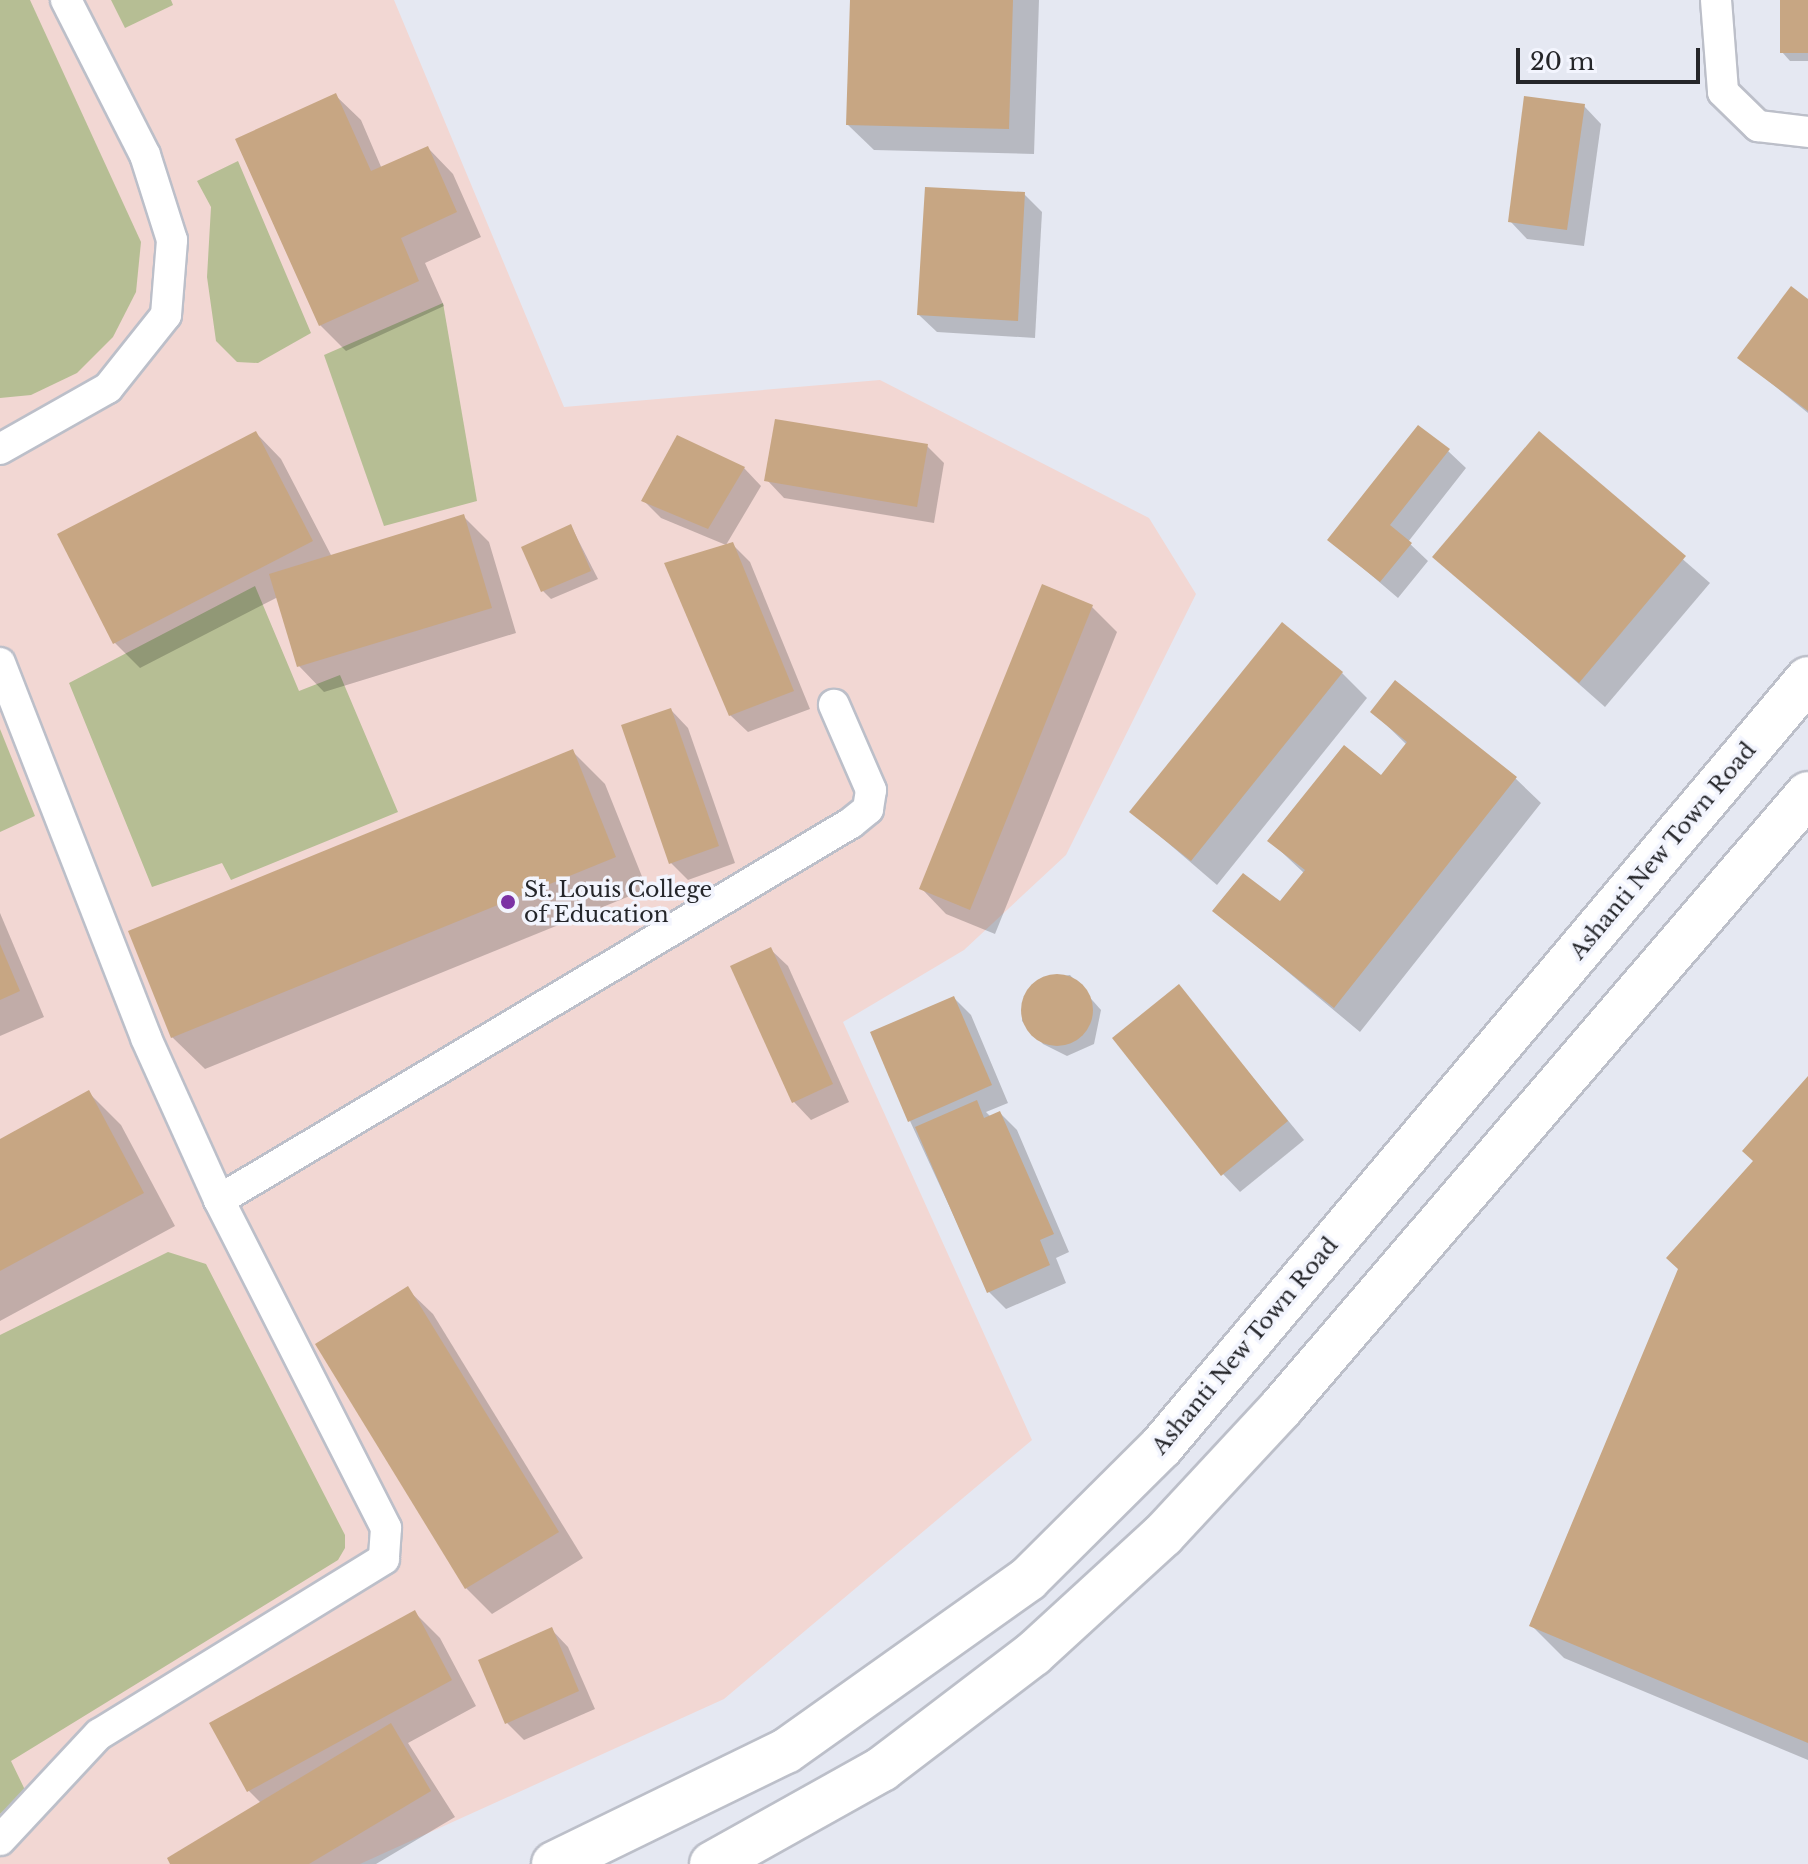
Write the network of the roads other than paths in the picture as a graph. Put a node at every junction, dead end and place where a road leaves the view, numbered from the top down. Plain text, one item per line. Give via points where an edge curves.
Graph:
1 (66, 0) edge
2 (1716, 0) edge
3 (1808, 132) edge
4 (0, 449) edge
5 (0, 663) edge
6 (1808, 679) edge
7 (834, 705) dead end
8 (1808, 794) edge
9 (219, 1200) junction
10 (0, 1840) edge
11 (764, 1848) edge
12 (558, 1863) edge
13 (712, 1864) edge

1 - 4 lane via 145,155 172,240 166,315 108,388
2 - 3 lane via 1723,92 1758,126
5 - 9 lane via 146,1038
6 - 12 street, Ashanti New Town Road via 1161,1447 1028,1579 786,1751
7 - 9 lane via 871,790 868,809 851,823
8 - 11 street via 1281,1408 1163,1535 1033,1654 882,1769
9 - 10 lane via 386,1528 384,1559 99,1734
11 - 13 street

